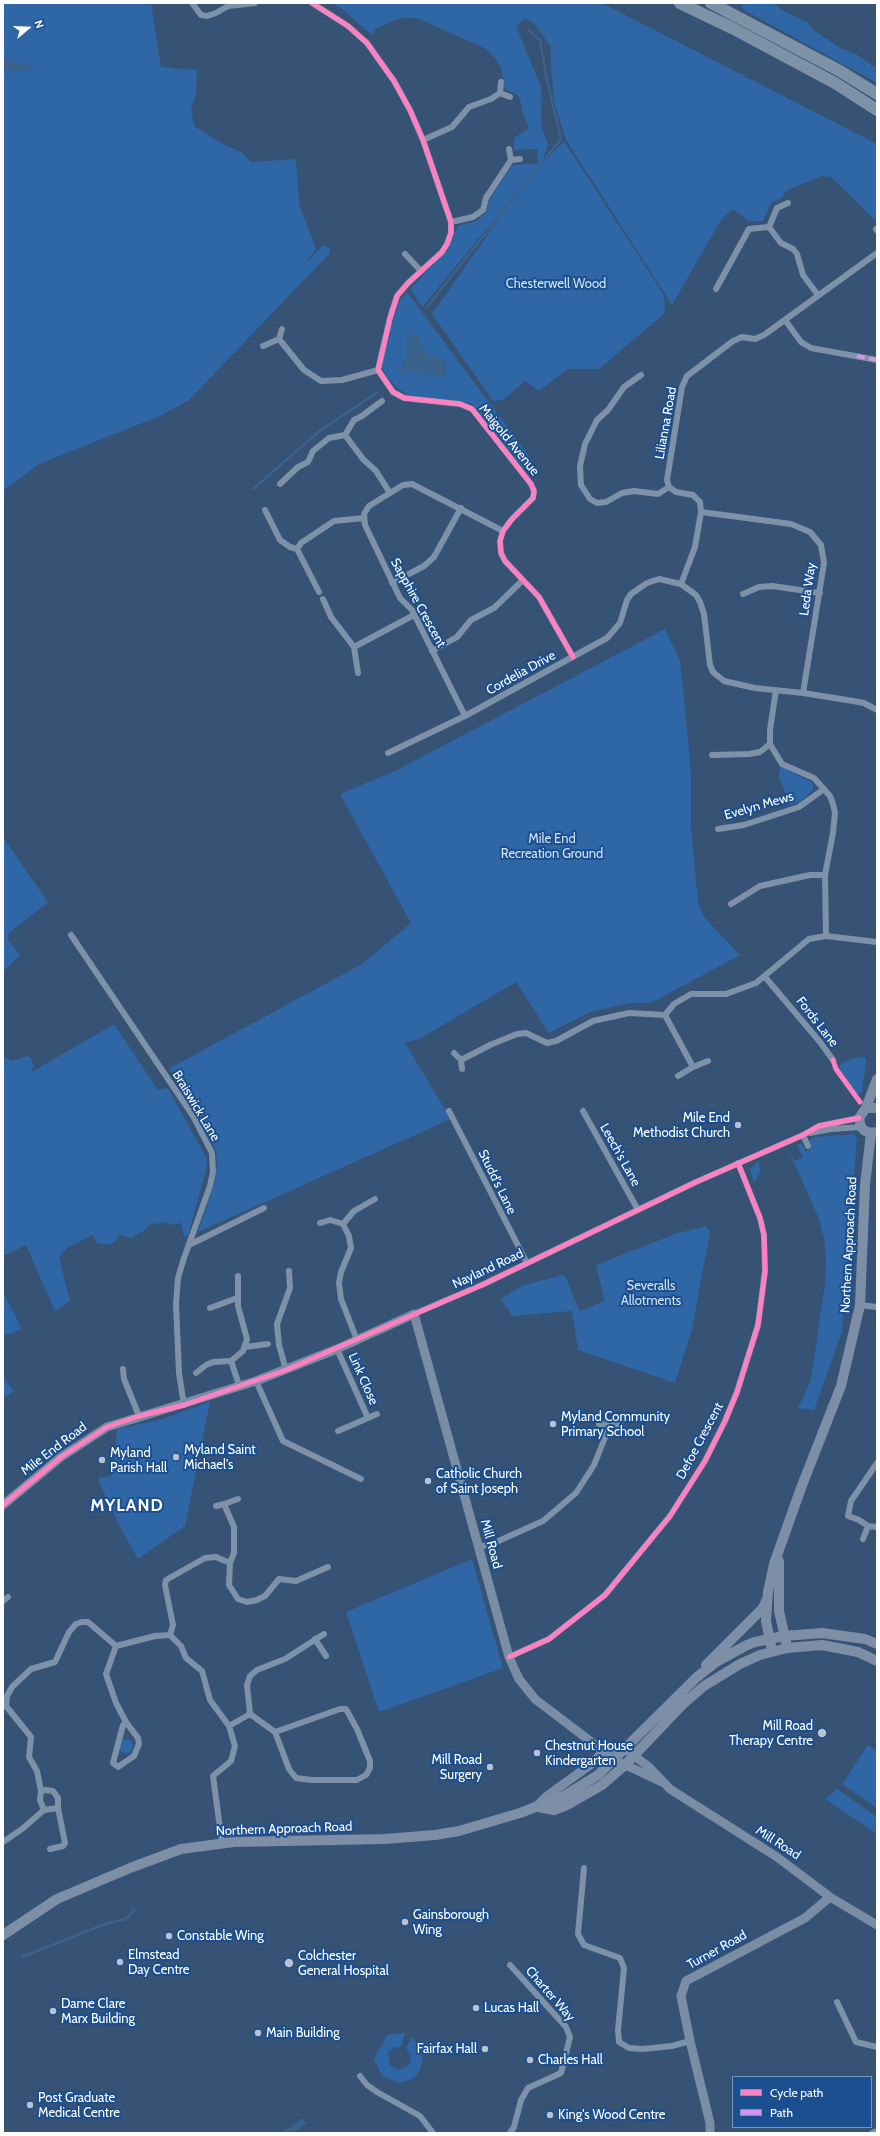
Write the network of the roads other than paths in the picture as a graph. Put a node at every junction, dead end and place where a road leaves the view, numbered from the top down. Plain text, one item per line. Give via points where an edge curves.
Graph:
1 (192, 3) edge
2 (255, 3) edge
3 (312, 3) edge
4 (680, 3) edge
5 (711, 3) edge
6 (501, 82) dead end
7 (500, 93) junction
8 (877, 94) edge
9 (510, 97) dead end
10 (877, 110) edge
11 (423, 140) junction
12 (509, 149) dead end
13 (520, 159) dead end
14 (511, 160) junction
15 (788, 203) dead end
16 (451, 222) junction
17 (768, 227) junction
18 (877, 253) edge
19 (405, 254) dead end
20 (420, 271) junction
21 (716, 289) dead end
22 (818, 295) junction
23 (785, 320) junction
24 (282, 329) dead end
25 (279, 339) junction
26 (264, 346) dead end
27 (877, 360) edge
28 (378, 370) junction
29 (641, 375) dead end
30 (382, 401) dead end
31 (345, 435) junction
32 (280, 484) dead end
33 (669, 487) junction
34 (390, 493) junction
35 (461, 508) junction
36 (265, 510) dead end
37 (701, 512) junction
38 (364, 518) junction
39 (503, 531) junction
40 (297, 549) junction
41 (523, 580) junction
42 (392, 583) junction
43 (680, 584) junction
44 (319, 592) dead end
45 (820, 593) junction
46 (743, 594) dead end
47 (322, 599) dead end
48 (414, 615) junction
49 (354, 647) junction
50 (432, 651) junction
51 (573, 657) junction
52 (358, 673) dead end
53 (776, 690) junction
54 (803, 693) junction
55 (877, 710) edge
56 (465, 716) junction
57 (770, 744) junction
58 (388, 753) dead end
59 (712, 755) dead end
60 (824, 789) junction
61 (718, 829) dead end
62 (825, 875) junction
63 (731, 904) dead end
64 (71, 935) dead end
65 (826, 936) junction
66 (877, 942) edge
67 (765, 977) junction
68 (665, 1015) junction
69 (454, 1053) dead end
70 (461, 1060) junction
71 (832, 1060) dead end
72 (708, 1061) dead end
73 (693, 1067) junction
74 (462, 1069) dead end
75 (678, 1076) dead end
76 (877, 1079) edge
77 (866, 1108) junction
78 (877, 1108) edge
79 (449, 1111) dead end
80 (583, 1111) dead end
81 (860, 1123) junction
82 (874, 1132) edge
83 (805, 1134) junction
84 (808, 1146) dead end
85 (738, 1163) junction
86 (375, 1199) dead end
87 (264, 1208) dead end
88 (638, 1210) junction
89 (320, 1223) dead end
90 (343, 1224) junction
91 (188, 1245) junction
92 (527, 1263) junction
93 (289, 1271) dead end
94 (238, 1276) dead end
95 (237, 1298) junction
96 (860, 1305) junction
97 (877, 1307) edge
98 (210, 1308) dead end
99 (414, 1314) junction
100 (357, 1340) junction
101 (268, 1344) dead end
102 (245, 1347) junction
103 (337, 1349) junction
104 (231, 1361) junction
105 (123, 1369) dead end
106 (286, 1370) junction
107 (196, 1373) dead end
108 (256, 1381) junction
109 (239, 1385) junction
110 (184, 1405) junction
111 (171, 1407) joint
112 (377, 1414) dead end
113 (139, 1416) junction
114 (368, 1418) junction
115 (599, 1424) dead end
116 (610, 1425) junction
117 (621, 1425) dead end
118 (338, 1431) dead end
119 (877, 1463) edge
120 (361, 1479) dead end
121 (238, 1499) dead end
122 (224, 1504) junction
123 (3, 1505) edge
124 (216, 1506) dead end
125 (868, 1526) junction
126 (877, 1527) edge
127 (782, 1538) junction
128 (863, 1539) dead end
129 (479, 1547) junction
130 (230, 1563) junction
131 (328, 1567) dead end
132 (767, 1600) junction
133 (324, 1634) dead end
134 (170, 1635) junction
135 (784, 1636) junction
136 (315, 1639) junction
137 (769, 1639) junction
138 (877, 1644) edge
139 (116, 1646) junction
140 (787, 1648) junction
141 (772, 1651) junction
142 (326, 1656) dead end
143 (509, 1657) junction
144 (877, 1661) edge
145 (696, 1677) junction
146 (250, 1714) junction
147 (126, 1722) junction
148 (229, 1726) junction
149 (275, 1732) junction
150 (601, 1749) junction
151 (629, 1752) junction
152 (615, 1760) junction
153 (624, 1766) junction
154 (664, 1784) junction
155 (41, 1791) junction
156 (535, 1807) junction
157 (58, 1808) junction
158 (44, 1810) junction
159 (3, 1842) edge
160 (222, 1843) junction
161 (50, 1849) dead end
162 (584, 1868) dead end
163 (830, 1898) junction
164 (877, 1925) edge
165 (3, 1935) edge
166 (510, 1965) dead end
167 (837, 2002) dead end
168 (690, 2041) junction
169 (877, 2047) edge
170 (360, 2076) dead end
171 (877, 2131) edge
172 (433, 2133) edge
173 (510, 2133) edge
174 (710, 2133) edge
175 (872, 2133) edge

1 - 2 street via 201,15 207,16 228,6
3 - 11 street via 338,19 367,44 400,91
4 - 10 highway via 835,83
5 - 8 highway via 840,71
6 - 7 street
7 - 9 street
7 - 11 street via 469,107 446,132
11 - 16 street
12 - 14 street
13 - 14 street
14 - 16 street via 486,198 484,210
15 - 17 street via 776,208
16 - 20 street via 447,244 442,252
17 - 21 street via 749,229
17 - 22 street via 781,243 797,254 803,275
18 - 22 street, Lilianna Road
19 - 20 street
20 - 28 street via 397,296
22 - 23 street, Lilianna Road
23 - 27 street via 801,342 811,348
23 - 33 street, Lilianna Road via 755,339 742,337 733,341 687,376 682,387 667,480
24 - 25 street
25 - 26 street
25 - 28 street via 304,370 321,381 342,380
28 - 39 street, Maigold Avenue via 393,392 399,396 410,400 464,405 478,415 534,489 532,501
29 - 33 street via 624,387 608,410 597,420 585,444 580,466 581,485 590,499 597,503 634,491 658,494
30 - 31 street via 354,420
31 - 32 street via 329,438 313,451 308,462 298,467
31 - 34 street via 363,459 376,471
33 - 37 street via 676,492 693,495 700,502
34 - 35 street via 404,485 415,484
34 - 38 street via 369,506
35 - 39 street
35 - 42 street via 434,557 424,566
36 - 40 street via 280,540
37 - 43 street via 695,548
37 - 45 street, Leda Way via 791,524 810,532 821,545 824,563
38 - 40 street via 334,521 301,543
38 - 42 street, Sapphire Crescent
39 - 41 street via 499,545 502,557
40 - 44 street
41 - 50 street via 494,608 471,620 457,637
41 - 51 street via 545,605
42 - 48 street, Sapphire Crescent
43 - 51 street, Cordelia Drive via 659,579 639,588 627,600 622,618 612,633
43 - 53 street, Cordelia Drive via 696,595 700,602 704,614 707,655 713,672 730,684
45 - 46 street via 772,586 759,587
45 - 54 street, Leda Way
47 - 49 street via 331,617
48 - 49 street
48 - 50 street, Sapphire Crescent
49 - 52 street
50 - 56 street, Sapphire Crescent
51 - 56 street, Cordelia Drive
53 - 54 street, Cordelia Drive
53 - 57 street
54 - 55 street, Cordelia Drive via 864,703
56 - 58 street, Cordelia Drive
57 - 59 street via 760,752
57 - 60 street via 782,764 814,778
60 - 61 street, Evelyn Mews via 799,807 744,825
60 - 62 street via 830,796 835,813
62 - 63 street via 810,875 760,886
62 - 65 street
64 - 91 street, Braiswick Lane via 193,1116 212,1153 213,1172
65 - 66 street
65 - 67 street via 803,943
67 - 68 street via 726,994 691,994 674,1004
67 - 71 street, Fords Lane
68 - 70 street via 628,1013 593,1021 556,1041 547,1043 526,1033 517,1034
68 - 73 street
69 - 70 street
70 - 74 street
72 - 73 street
73 - 75 street
76 - 77 main road
77 - 78 main road
77 - 81 main road
79 - 92 street, Studd's Lane
80 - 88 street, Leech's Lane
81 - 82 main road
81 - 83 street, Nayland Road via 819,1126
82 - 96 main road, Northern Approach Road via 865,1185
83 - 84 street
83 - 85 street, Nayland Road
85 - 88 street, Nayland Road
85 - 143 street, Defoe Crescent via 760,1218 764,1235 765,1270 758,1325 725,1421 705,1461 670,1516 605,1595 549,1639
86 - 90 street via 354,1211
87 - 91 street
88 - 92 street, Nayland Road
89 - 90 street via 330,1220
90 - 100 street via 350,1248 339,1283 341,1299
91 - 110 street, Braiswick Lane via 178,1278 176,1304 179,1373
92 - 99 street, Nayland Road
93 - 106 street via 290,1288 277,1324 279,1345
94 - 95 street
95 - 98 street
95 - 102 street via 247,1339
96 - 97 street
96 - 127 main road, Northern Approach Road via 841,1386
99 - 100 street, Nayland Road
99 - 129 street, Mill Road
100 - 103 street, Nayland Road
101 - 102 street
102 - 104 street via 236,1359
103 - 106 street, Nayland Road
103 - 114 street, Link Close
104 - 107 street via 213,1362
104 - 109 street
105 - 113 street via 124,1379
106 - 108 street, Nayland Road
108 - 109 street, Nayland Road
108 - 120 street via 283,1441
109 - 110 street, Nayland Road
110 - 111 street, Nayland Road
111 - 113 street, Mile End Road
112 - 114 street, Link Close
113 - 123 street, Mile End Road via 107,1427 78,1444
114 - 118 street, Link Close
115 - 116 street
116 - 117 street
116 - 129 street via 594,1465 576,1493 543,1522
119 - 125 street via 851,1501 848,1516
121 - 122 street
122 - 124 street
122 - 130 street via 234,1528 234,1554
125 - 126 street
125 - 128 street
127 - 132 main road, Northern Approach Road
127 - 135 main road, Northern Approach Road via 778,1606
129 - 143 street, Mill Road
130 - 131 street via 228,1585 238,1599 247,1602 265,1596 279,1580 296,1581
130 - 134 street via 216,1557 206,1558 166,1580 173,1624
132 - 137 main road, Northern Approach Road via 766,1621
132 - 145 main road, Northern Approach Road via 763,1608
133 - 136 street
134 - 139 street via 155,1636
134 - 148 street via 181,1646 186,1658 202,1671 212,1704
135 - 137 main road
135 - 138 main road via 822,1633 865,1639
135 - 140 main road, Northern Approach Road
136 - 142 street
136 - 146 street via 284,1660 257,1670 250,1676 247,1685
137 - 141 main road, Northern Approach Road
137 - 145 main road, Northern Approach Road via 755,1642 716,1662
139 - 147 street via 106,1674
139 - 155 street via 88,1622 76,1624 69,1632 55,1662 31,1669 6,1696 6,1706 31,1737 29,1757 37,1771
140 - 141 main road
140 - 144 main road via 822,1645 858,1652
141 - 151 main road, Northern Approach Road via 740,1664 704,1686
143 - 150 street, Mill Road via 519,1679 535,1699
145 - 151 main road, Northern Approach Road
146 - 148 street
146 - 149 street
147 - 147 street via 113,1763 118,1767 134,1756 140,1744
148 - 160 street via 235,1746 234,1755 231,1761 212,1776
149 - 149 street via 289,1769 296,1778 357,1780 366,1775 370,1768 370,1761 357,1729 346,1709
150 - 151 street, Mill Road
150 - 152 street, Mill Road
150 - 156 street, Northern Approach Road via 590,1765
151 - 152 main road, Northern Approach Road
151 - 153 main road, Northern Approach Road
151 - 154 street, Mill Road via 649,1766
152 - 153 street, Mill Road
152 - 156 main road, Northern Approach Road via 569,1793
153 - 154 street, Mill Road
153 - 156 main road, Northern Approach Road via 602,1785 569,1804 554,1810
154 - 163 street, Mill Road via 777,1857
155 - 157 street via 53,1791 58,1798
155 - 158 street via 40,1800
156 - 160 main road, Northern Approach Road via 459,1831 435,1835 385,1839
157 - 158 street
157 - 161 street via 65,1843 63,1846
158 - 159 street
160 - 165 main road, Northern Approach Road via 181,1849 101,1880 57,1899
162 - 168 street via 578,1934 584,1946 620,1958 624,1968 619,2042 629,2048 643,2049
163 - 164 street, Mill Road
163 - 168 street, Turner Road via 805,1918 686,1982 681,1996
166 - 173 street, Charter Way via 566,2027 570,2037 561,2073 528,2088 521,2100
167 - 169 street via 856,2042
168 - 174 street, Turner Road via 710,2123
170 - 172 street via 377,2092 420,2116
171 - 175 street

